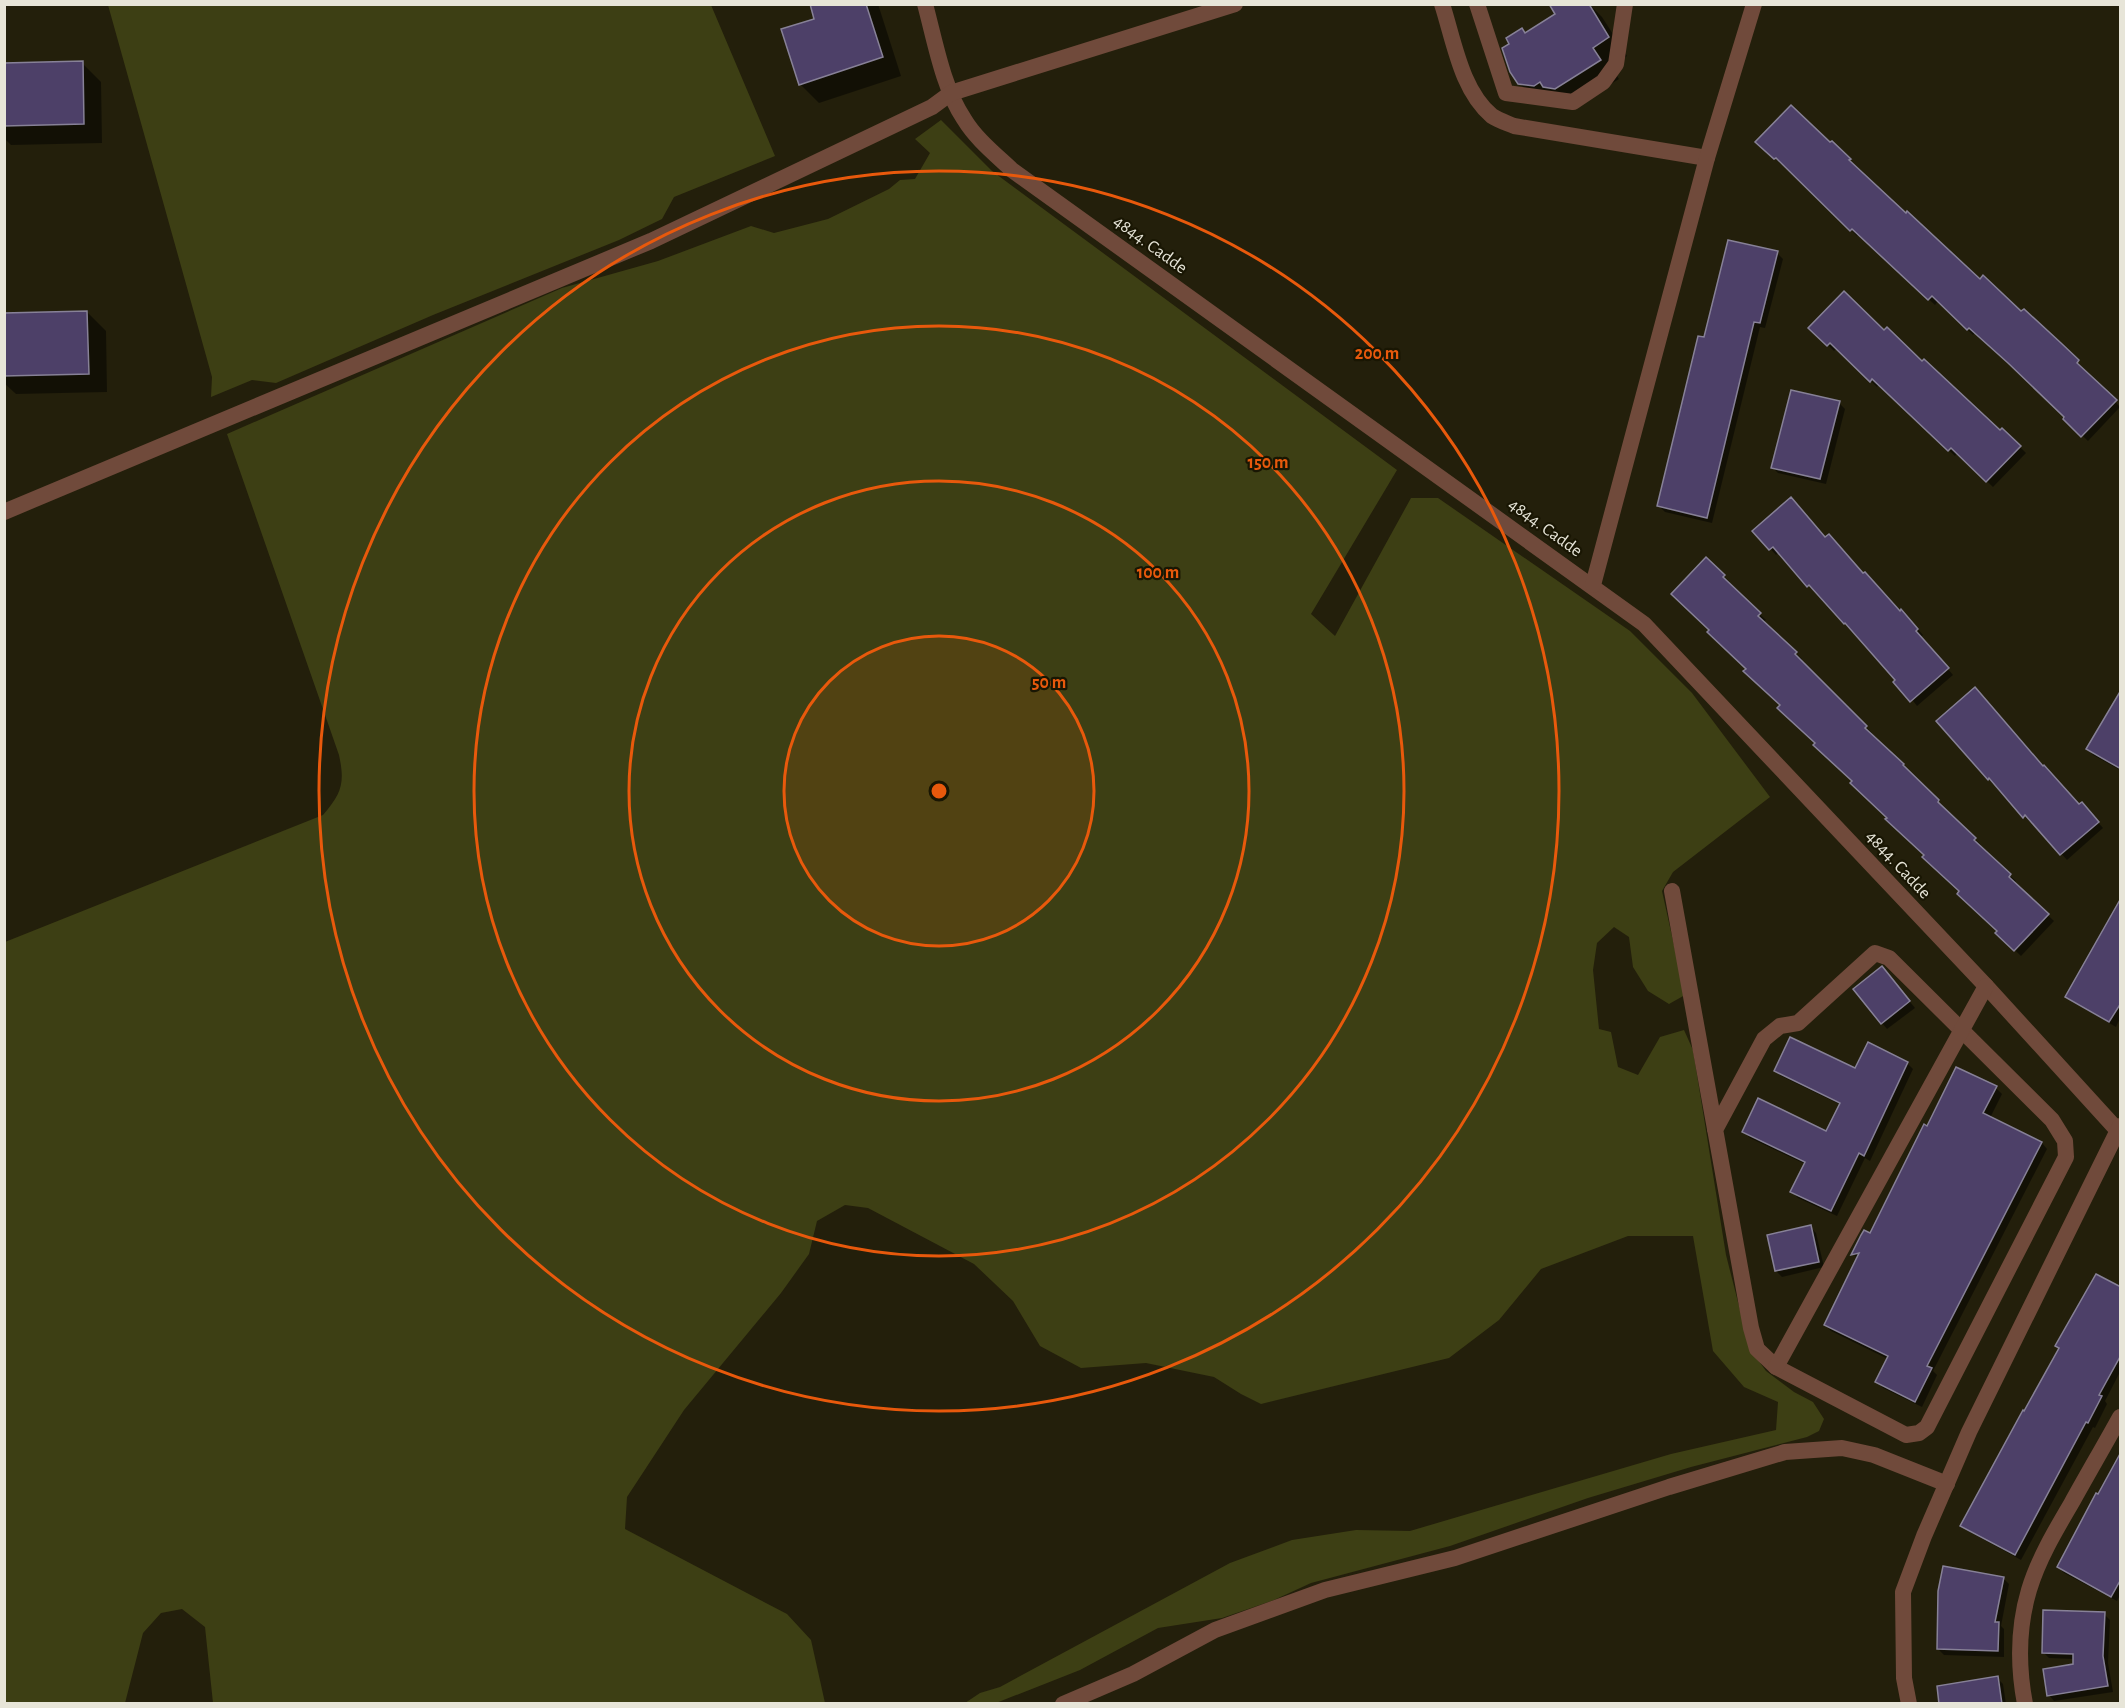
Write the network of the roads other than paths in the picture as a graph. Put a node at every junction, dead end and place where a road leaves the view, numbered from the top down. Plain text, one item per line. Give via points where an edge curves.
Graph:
1 (925, 4) edge
2 (1235, 4) edge
3 (1442, 4) edge
4 (1477, 4) edge
5 (1625, 4) edge
6 (1754, 4) edge
7 (951, 93) junction
8 (1707, 158) junction
9 (4, 512) edge
10 (1593, 585) junction
11 (1672, 891) dead end
12 (1986, 986) junction
13 (1961, 1030) junction
14 (1715, 1130) junction
15 (2120, 1130) edge
16 (1776, 1366) junction
17 (2121, 1417) edge
18 (1947, 1484) junction
19 (1063, 1704) edge
20 (1909, 1704) edge
21 (2025, 1704) edge

1 - 7 street, 4844. Cadde
2 - 7 street
3 - 8 street via 1464,76 1474,95 1493,116 1514,126
4 - 5 street via 1506,93 1573,102 1603,82 1616,64
6 - 8 street
7 - 9 street via 933,107 651,242
7 - 10 street, 4844. Cadde via 964,119 983,143 1012,170
8 - 10 street
10 - 12 street, 4844. Cadde via 1644,624
11 - 14 street
12 - 13 street
12 - 15 street, 4844. Cadde
13 - 14 street via 1889,958 1875,953 1798,1023 1779,1026 1764,1039
13 - 16 street
13 - 16 street via 2052,1120 2065,1141 2066,1157 1927,1427 1906,1435
14 - 16 street via 1751,1328 1757,1349
15 - 18 street via 1968,1432
17 - 21 street via 2050,1541 2029,1590 2019,1657
18 - 19 street via 1874,1455 1842,1448 1785,1452 1455,1558 1325,1590 1215,1630 1133,1674
18 - 20 street via 1903,1592

